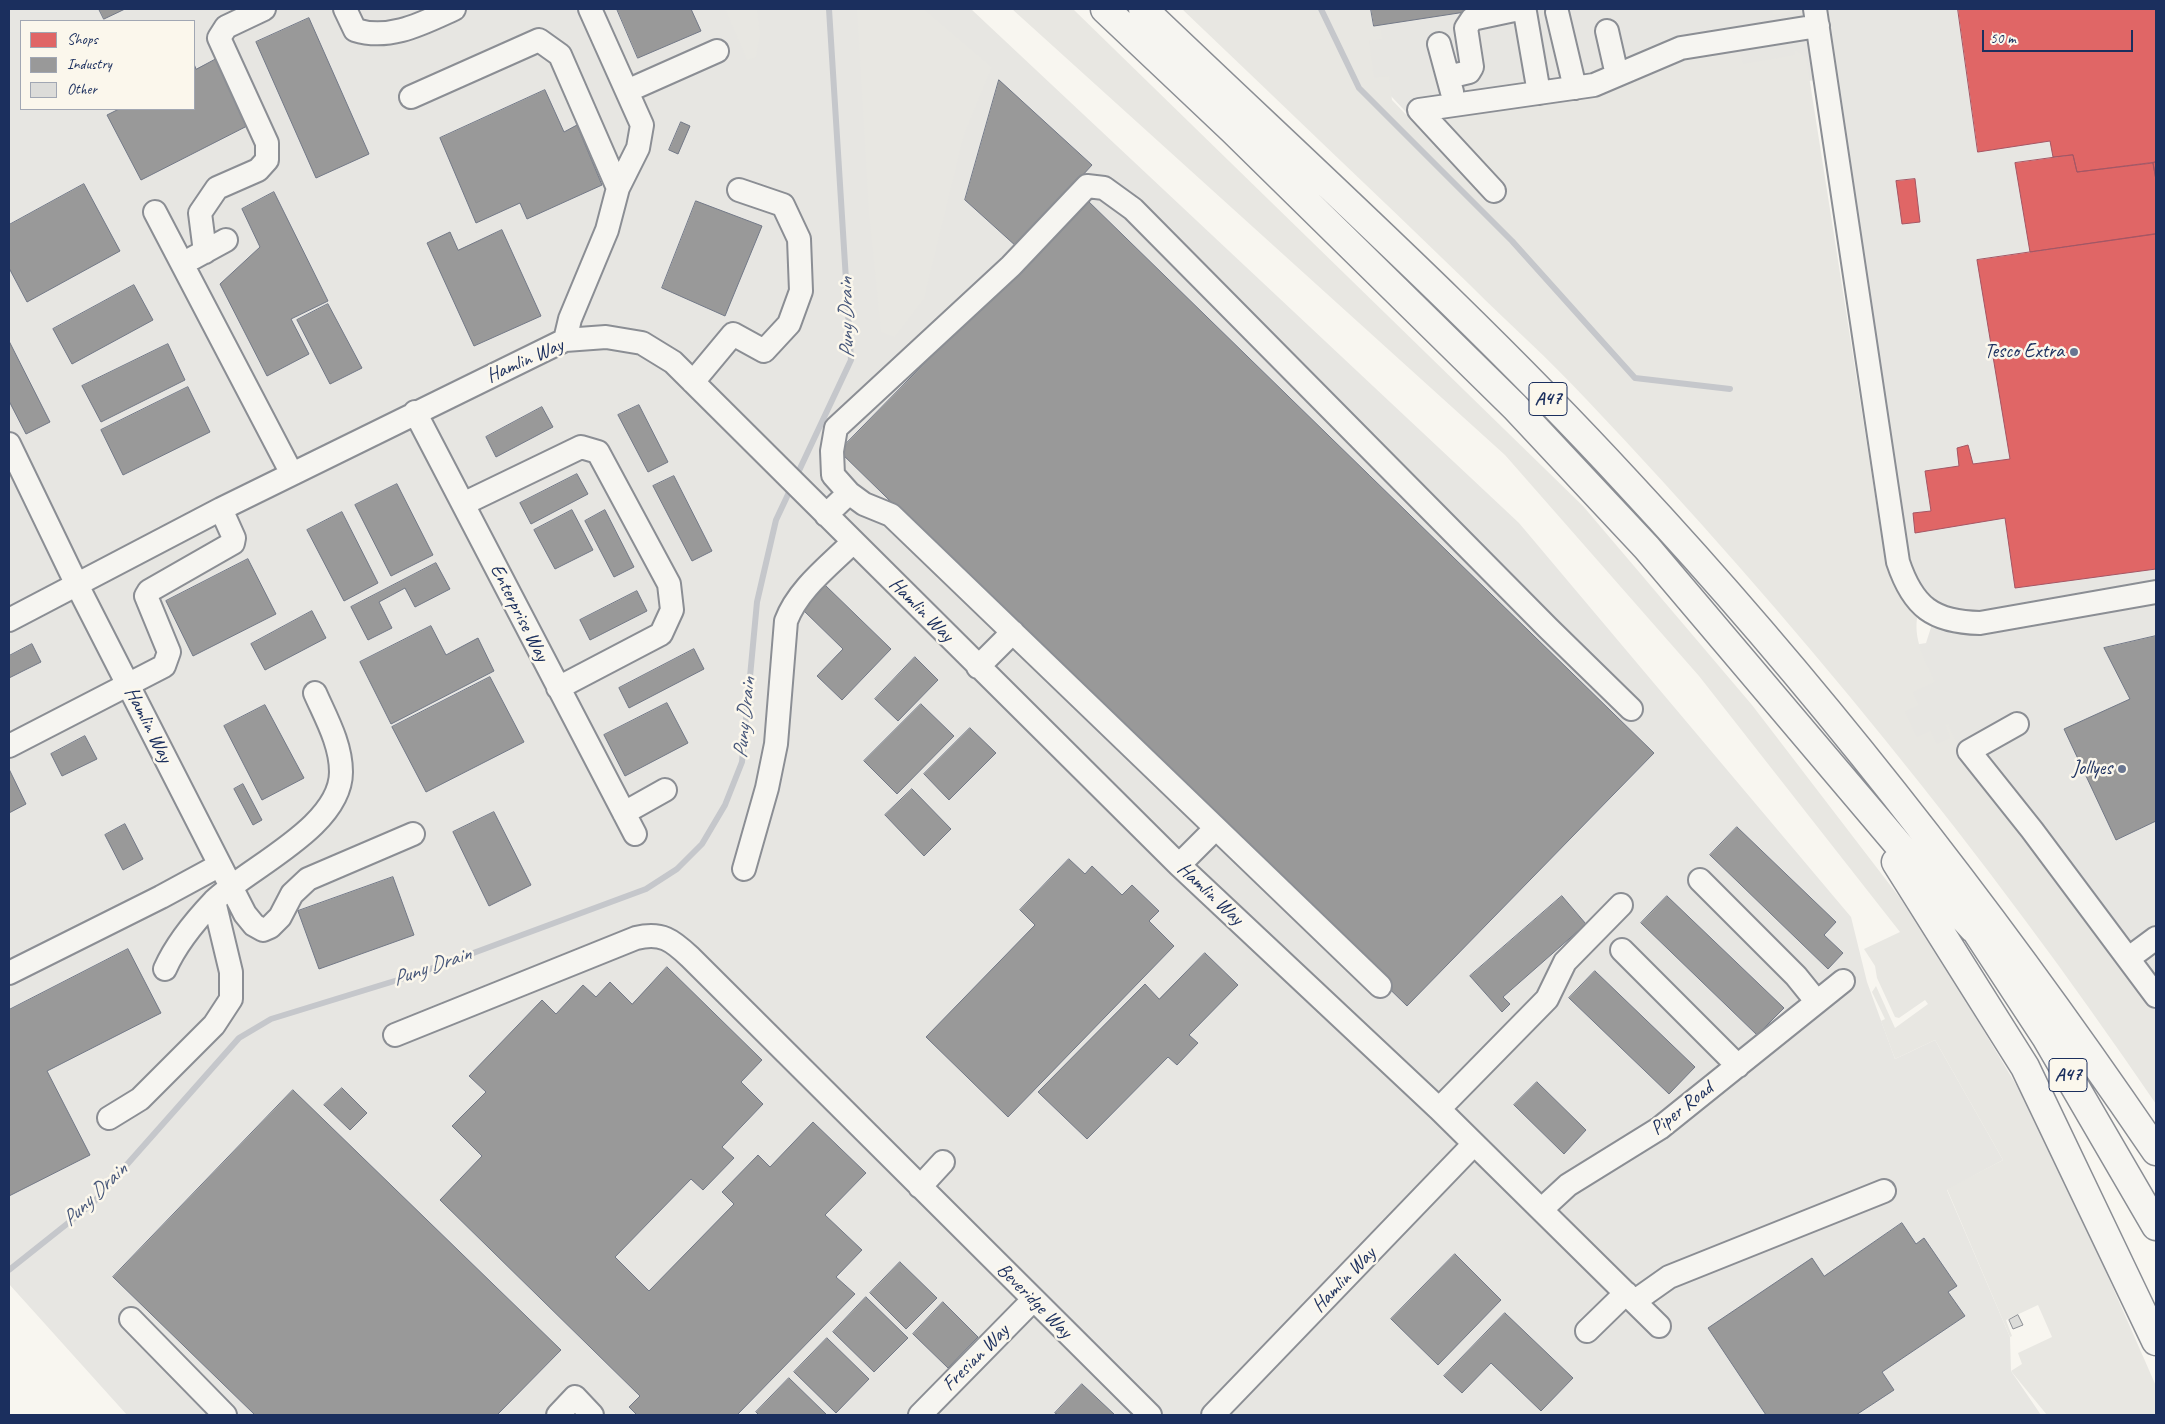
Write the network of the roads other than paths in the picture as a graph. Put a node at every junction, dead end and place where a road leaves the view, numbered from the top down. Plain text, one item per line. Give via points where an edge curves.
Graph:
1 (264, 9) edge
2 (345, 9) edge
3 (454, 9) edge
4 (590, 9) edge
5 (1105, 9) edge
6 (1143, 9) edge
7 (1520, 9) edge
8 (1557, 12) dead end
9 (1817, 17) edge
10 (1608, 31) dead end
11 (1439, 44) dead end
12 (717, 52) dead end
13 (1617, 75) junction
14 (1448, 77) junction
15 (1575, 88) junction
16 (627, 91) junction
17 (1539, 93) junction
18 (411, 97) dead end
19 (1455, 105) junction
20 (618, 188) junction
21 (739, 190) dead end
22 (1494, 191) dead end
23 (155, 212) dead end
24 (226, 240) dead end
25 (205, 252) junction
26 (183, 263) junction
27 (565, 340) junction
28 (693, 382) junction
29 (415, 412) junction
30 (9, 444) edge
31 (292, 474) junction
32 (849, 493) junction
33 (463, 504) junction
34 (221, 509) junction
35 (826, 516) junction
36 (852, 542) junction
37 (77, 585) junction
38 (2156, 592) edge
39 (9, 620) edge
40 (1013, 632) junction
41 (978, 667) junction
42 (128, 685) junction
43 (558, 688) junction
44 (315, 693) dead end
45 (1631, 709) dead end
46 (2017, 724) dead end
47 (9, 746) edge
48 (1844, 780) junction
49 (665, 790) dead end
50 (624, 813) junction
51 (1915, 823) junction
52 (1216, 828) junction
53 (414, 834) dead end
54 (635, 834) dead end
55 (220, 864) junction
56 (1179, 865) junction
57 (744, 869) dead end
58 (1700, 880) dead end
59 (223, 894) junction
60 (1621, 905) dead end
61 (1973, 928) junction
62 (2156, 938) edge
63 (1622, 950) dead end
64 (2129, 958) junction
65 (165, 969) dead end
66 (9, 973) edge
67 (1843, 981) dead end
68 (1380, 986) dead end
69 (2156, 996) edge
70 (1816, 1002) junction
71 (395, 1035) dead end
72 (1738, 1066) junction
73 (1439, 1108) junction
74 (110, 1118) dead end
75 (1474, 1144) junction
76 (2156, 1151) edge
77 (943, 1162) dead end
78 (920, 1187) junction
79 (1884, 1191) dead end
80 (1542, 1210) junction
81 (2156, 1226) edge
82 (1630, 1297) junction
83 (1033, 1300) junction
84 (131, 1319) dead end
85 (1659, 1326) dead end
86 (1587, 1331) dead end
87 (2156, 1341) edge
88 (225, 1415) edge
89 (558, 1415) edge
90 (592, 1415) edge
91 (920, 1415) edge
92 (1150, 1415) edge
93 (1213, 1415) edge

1 - 25 street via 226,27 219,38 267,143 267,160 258,170 217,188 200,213
2 - 3 street via 355,30 370,35 406,30
4 - 16 street
5 - 48 highway, A47 via 1515,407 1647,548
6 - 51 highway, A47 via 1504,353 1625,479 1736,602 1856,745
7 - 14 street via 1472,19 1466,28 1472,67 1468,72
7 - 17 street via 1524,12 1530,37
8 - 15 street
9 - 13 street via 1681,48
9 - 38 street via 1898,562 1905,584 1918,602 1935,615 1954,622 1980,623
10 - 13 street
11 - 14 street
12 - 16 street
13 - 15 street via 1594,85
14 - 19 street
15 - 17 street
16 - 20 street via 642,125 638,148
17 - 19 street
18 - 20 street via 539,40 560,55
19 - 22 street via 1419,110
20 - 27 street via 608,230 570,319
21 - 28 street via 783,205 799,240 800,291 789,324 764,351 733,334
23 - 26 street
24 - 25 street
25 - 26 street
26 - 31 street
27 - 28 street, Hamlin Way via 606,337 642,343 673,362
27 - 29 street, Hamlin Way
28 - 35 street, Hamlin Way
29 - 31 street, Hamlin Way
29 - 33 street, Enterprise Way
30 - 37 street
31 - 34 street, Hamlin Way
32 - 35 street
32 - 40 street via 864,504 891,515
32 - 45 street via 833,475 832,451 836,428 1011,266 1087,186 1104,188 1133,210
33 - 43 street, Enterprise Way
33 - 43 street via 582,447 598,452 669,584 672,610 661,634
34 - 37 street, Hamlin Way
34 - 42 street via 234,538 233,544 148,591 146,600 169,652 167,660 157,671
35 - 36 street, Hamlin Way
36 - 41 street, Hamlin Way
36 - 57 street via 790,608 786,621 776,744
37 - 39 street, Hamlin Way
37 - 42 street, Hamlin Way
40 - 41 street
40 - 52 street
41 - 56 street, Hamlin Way
42 - 47 street
42 - 55 street, Hamlin Way
43 - 50 street, Enterprise Way
44 - 59 street via 340,756 341,774 334,800 325,814 276,856
46 - 64 street via 1969,751
48 - 61 highway, A47
48 - 87 highway via 2025,1067
49 - 50 street
50 - 54 street, Enterprise Way
51 - 61 highway, A47
51 - 76 highway via 2046,992
52 - 56 street
52 - 68 street
53 - 59 street, Hamlin Way via 308,879 292,894 280,916 263,930
55 - 59 street, Hamlin Way
55 - 66 street
56 - 73 street, Hamlin Way
58 - 70 street via 1796,976
59 - 65 street via 174,949
59 - 74 street via 231,972 230,999 214,1025 140,1099
60 - 73 street via 1565,962 1547,999
61 - 81 highway, A47 via 2046,1037
62 - 64 street
63 - 72 street
64 - 69 street
67 - 70 street, Piper Road
70 - 72 street, Piper Road
71 - 78 street, Beveridge Way via 636,938 651,934 666,938 678,946
72 - 80 street, Piper Road via 1660,1128 1568,1185
73 - 75 street, Hamlin Way
75 - 80 street, Hamlin Way
75 - 93 street, Hamlin Way
77 - 78 street
78 - 83 street, Beveridge Way
79 - 82 street via 1669,1276
80 - 82 street, Hamlin Way
82 - 85 street, Hamlin Way
82 - 86 street
83 - 91 street, Fresian Way
83 - 92 street, Beveridge Way
84 - 88 street
89 - 90 street via 575,1397

